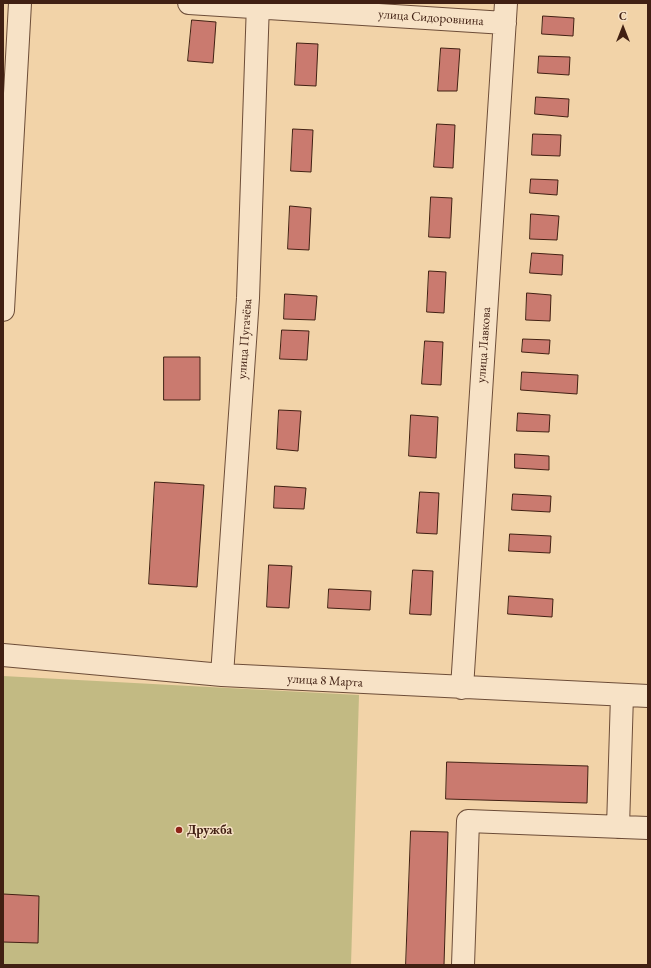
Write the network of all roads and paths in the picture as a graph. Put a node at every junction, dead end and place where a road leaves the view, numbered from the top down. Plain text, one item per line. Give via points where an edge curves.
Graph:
1 (20, 3) edge
2 (189, 3) edge
3 (258, 5) edge
4 (505, 13) edge
5 (3, 310) edge
6 (3, 655) edge
7 (222, 675) junction
8 (462, 688) junction
9 (622, 695) junction
10 (648, 696) edge
11 (618, 827) junction
12 (648, 828) edge
13 (463, 965) edge

1 - 5 street
2 - 3 street, улица Сидоровнина
3 - 4 street, улица Сидоровнина
3 - 7 street, улица Пугачёва via 248,298
4 - 8 street, улица Лавкова
6 - 7 street, улица 8 Марта
7 - 8 street, улица 8 Марта
8 - 9 street, улица 8 Марта
9 - 10 street, улица 8 Марта
9 - 11 street
11 - 12 street
11 - 13 street via 468,821

